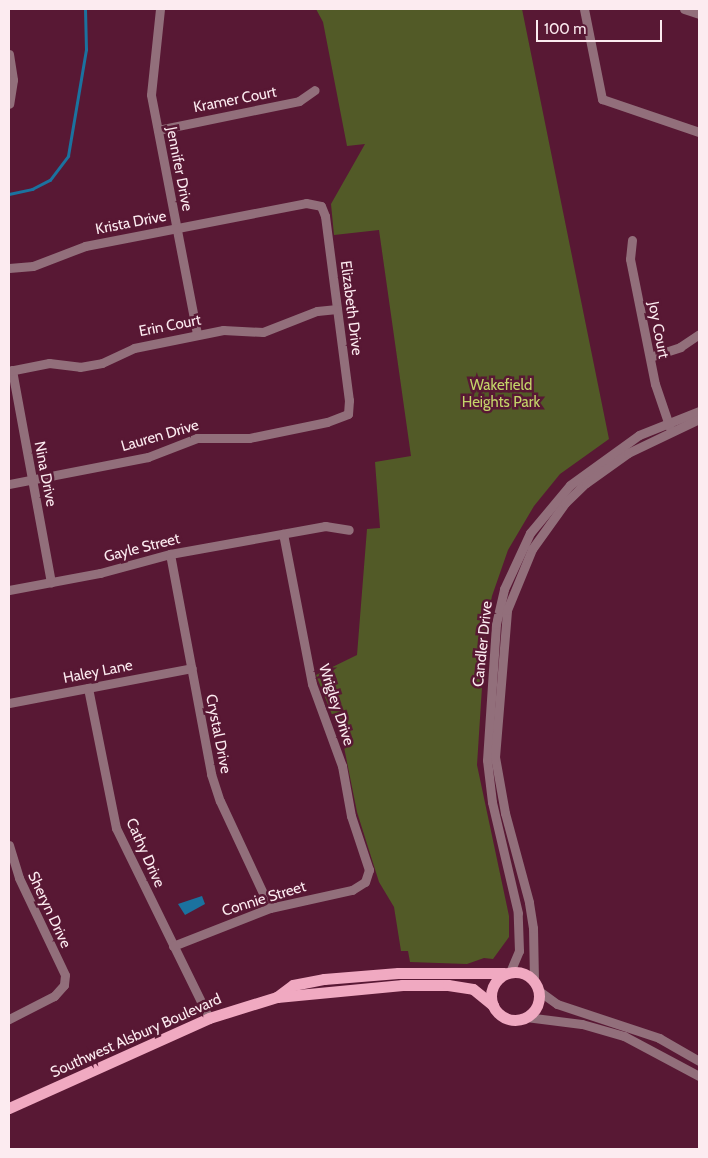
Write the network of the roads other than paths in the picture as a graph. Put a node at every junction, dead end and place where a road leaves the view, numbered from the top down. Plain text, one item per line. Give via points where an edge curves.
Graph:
1 (160, 9) edge
2 (584, 9) edge
3 (684, 9) edge
4 (699, 14) edge
5 (9, 54) edge
6 (315, 90) dead end
7 (9, 104) edge
8 (158, 130) junction
9 (699, 132) edge
10 (321, 206) joint
11 (177, 228) junction
12 (632, 240) dead end
13 (9, 268) edge
14 (337, 309) junction
15 (699, 334) edge
16 (197, 335) junction
17 (650, 357) junction
18 (10, 371) edge
19 (699, 411) edge
20 (348, 414) joint
21 (699, 419) edge
22 (669, 427) junction
23 (32, 479) junction
24 (9, 484) edge
25 (349, 530) dead end
26 (283, 534) junction
27 (170, 554) junction
28 (51, 582) junction
29 (9, 590) edge
30 (192, 668) junction
31 (88, 688) junction
32 (9, 703) edge
33 (9, 846) edge
34 (365, 882) joint
35 (270, 908) junction
36 (173, 946) junction
37 (507, 973) junction
38 (534, 980) junction
39 (539, 991) junction
40 (277, 997) junction
41 (493, 1005) junction
42 (526, 1017) junction
43 (209, 1018) junction
44 (9, 1019) edge
45 (699, 1060) edge
46 (699, 1076) edge
47 (9, 1108) edge

1 - 8 street, Jennifer Drive via 150,81
2 - 9 street via 602,98
3 - 4 street
5 - 7 street via 13,80
6 - 8 street, Kramer Court via 299,101
8 - 11 street, Jennifer Drive
10 - 11 street, Krista Drive via 306,203
10 - 14 street, Elizabeth Drive
11 - 13 street, Krista Drive via 84,246 33,266
11 - 16 street, Jennifer Drive
12 - 17 street, Joy Court via 630,259
14 - 16 street, Erin Court via 317,311 263,332 223,330
14 - 20 street, Elizabeth Drive
15 - 17 street via 680,346
16 - 18 street, Erin Court via 134,348 102,363 80,366 49,363
17 - 22 street, Joy Court
18 - 23 street, Nina Drive
19 - 22 street, Candler Drive
20 - 23 street, Lauren Drive via 327,422 249,438 197,438 148,457
21 - 22 street, Candler Drive
22 - 37 street, Candler Drive via 612,452 570,485 530,533 504,589 496,624 487,760 492,802 518,912 519,951
22 - 38 street, Candler Drive via 586,483 565,503 532,549 507,610 495,757 505,813 529,902
23 - 24 street, Lauren Drive
23 - 28 street, Nina Drive
25 - 26 street, Gayle Street via 325,526
26 - 27 street, Gayle Street
26 - 34 street, Wrigley Drive via 312,684 333,737 351,816 369,870
27 - 28 street, Gayle Street
27 - 30 street, Crystal Drive
28 - 29 street, Gayle Street
30 - 31 street, Haley Lane
30 - 35 street, Crystal Drive via 211,774 220,801
31 - 32 street, Haley Lane
31 - 36 street, Cathy Drive via 116,828
33 - 44 street, Sheryn Drive via 19,878 65,975 64,985 54,996
34 - 35 street, Connie Street via 352,890
35 - 36 street, Connie Street
36 - 43 street, Cathy Drive
37 - 38 main road, Southwest Alsbury Boulevard via 520,972
37 - 40 main road, Southwest Alsbury Boulevard via 398,973 324,979 293,986
37 - 41 main road via 494,984
38 - 39 main road
39 - 42 main road via 538,1003
39 - 45 street via 564,1007 643,1032
40 - 41 main road, Southwest Alsbury Boulevard via 402,985 448,985 473,990
40 - 43 main road, Southwest Alsbury Boulevard
41 - 42 main road, Southwest Alsbury Boulevard via 504,1017
42 - 46 street, Southwest Alsbury Boulevard via 543,1022 582,1024 624,1036
43 - 47 main road, Southwest Alsbury Boulevard

